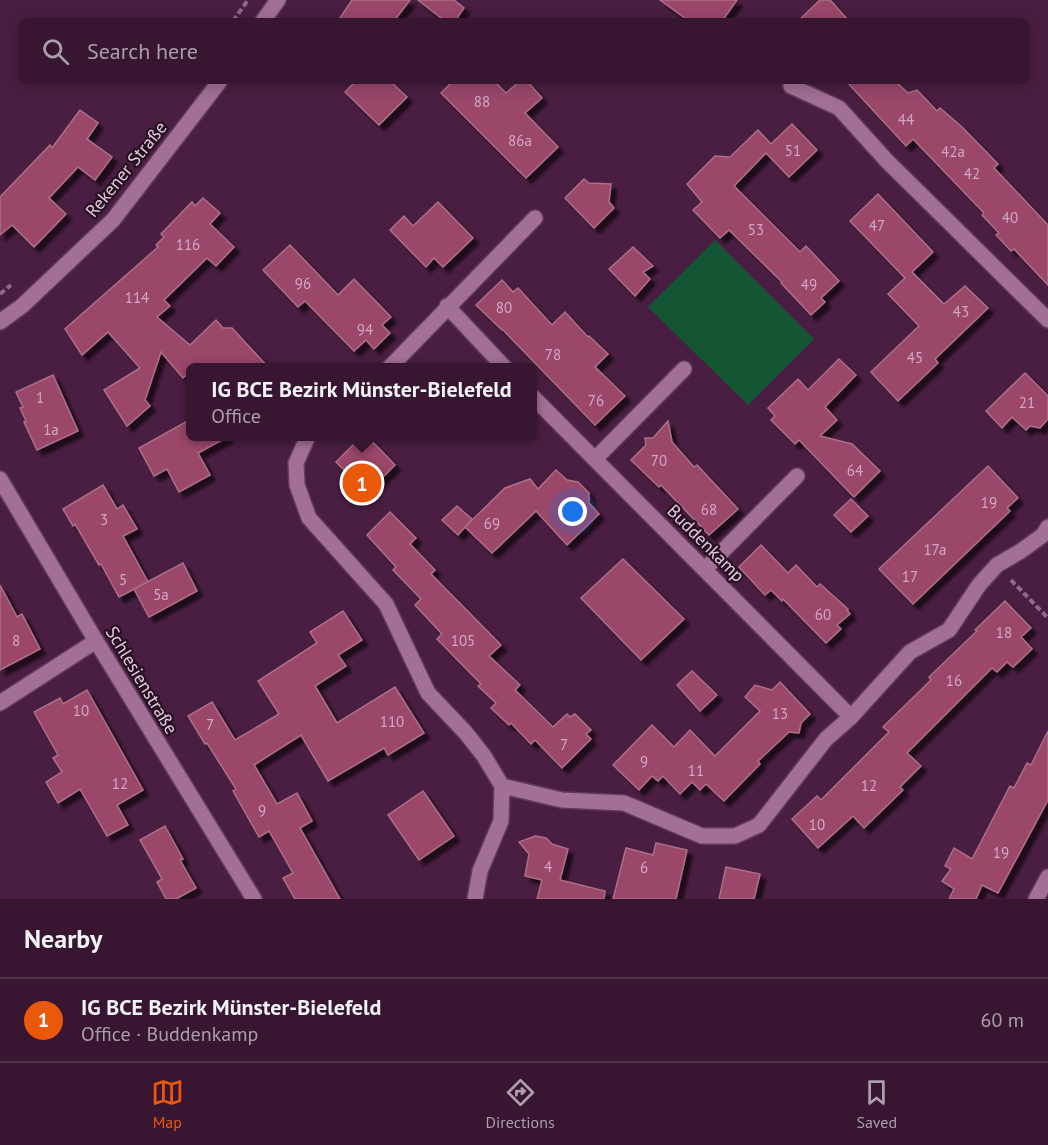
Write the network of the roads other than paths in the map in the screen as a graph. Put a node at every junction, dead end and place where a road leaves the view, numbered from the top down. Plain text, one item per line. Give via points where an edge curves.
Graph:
1 (278, 0) edge
2 (265, 18) edge
3 (218, 84) edge
4 (791, 86) dead end
5 (535, 218) dead end
6 (447, 306) junction
7 (1048, 320) edge
8 (0, 322) edge
9 (394, 363) edge
10 (500, 363) edge
11 (684, 369) dead end
12 (537, 400) edge
13 (306, 441) edge
14 (595, 459) junction
15 (797, 476) dead end
16 (0, 479) edge
17 (1048, 527) edge
18 (705, 569) junction
19 (96, 641) junction
20 (0, 703) edge
21 (851, 717) junction
22 (502, 786) junction
23 (1048, 877) edge
24 (254, 899) edge
25 (475, 899) edge
26 (1036, 899) edge

1 - 2 street
3 - 8 street, Rekener Straße via 113,220
4 - 7 street via 839,108 886,160
5 - 6 street
6 - 9 street
6 - 10 street
11 - 14 street
12 - 14 street, Buddenkamp
13 - 22 street via 296,463 297,485 309,518 386,604 428,693 465,732
14 - 18 street, Buddenkamp
15 - 18 street
16 - 19 street, Schlesienstraße
17 - 21 street via 1043,536 997,565 949,630 910,652
18 - 21 street, Buddenkamp
19 - 20 street
19 - 24 street, Schlesienstraße
21 - 22 street via 826,739 759,825 735,836 702,836 624,803 562,800
22 - 25 street via 501,821 480,871
23 - 26 street

